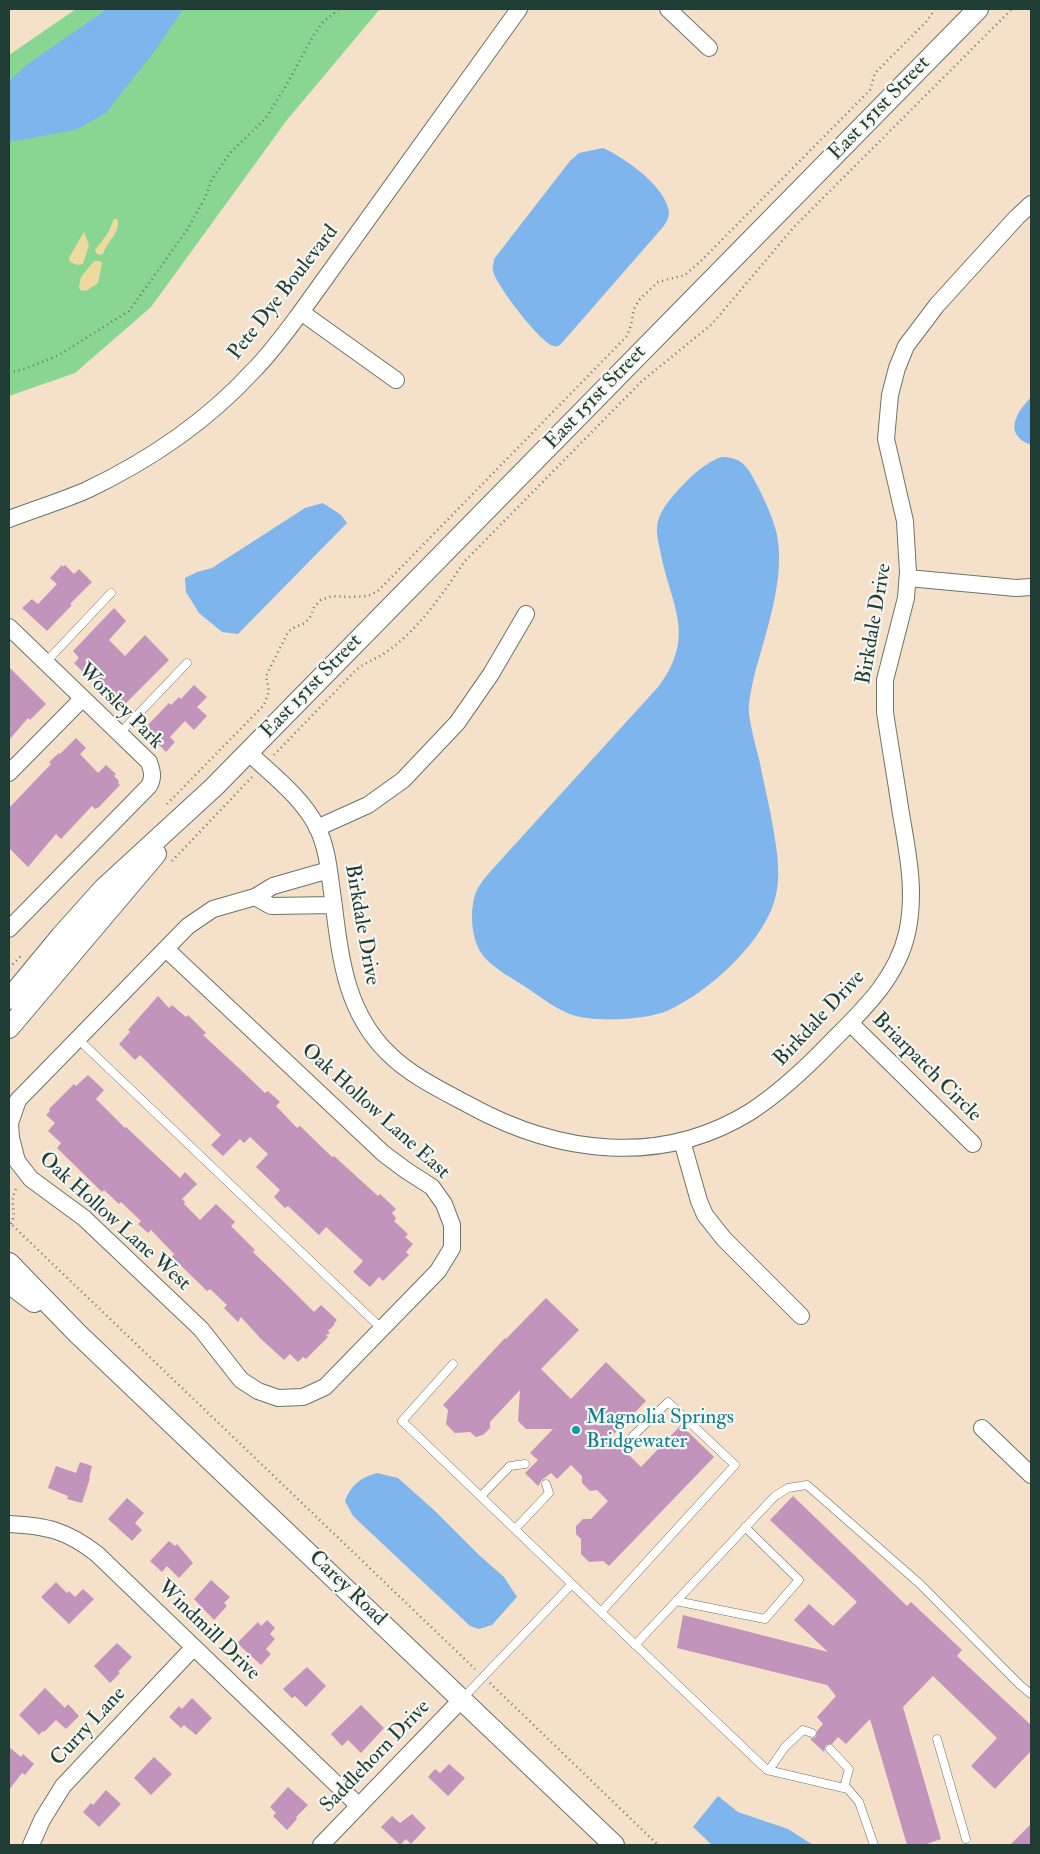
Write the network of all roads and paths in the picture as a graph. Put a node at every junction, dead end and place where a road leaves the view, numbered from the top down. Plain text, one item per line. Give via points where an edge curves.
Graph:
1 (339, 9) edge
2 (504, 9) edge
3 (519, 9) edge
4 (668, 9) edge
5 (935, 9) edge
6 (978, 9) edge
7 (1012, 9) edge
8 (501, 33) junction
9 (709, 48) dead end
10 (1031, 204) edge
11 (301, 312) junction
12 (9, 373) edge
13 (396, 380) dead end
14 (9, 519) edge
15 (908, 578) junction
16 (1031, 587) edge
17 (111, 593) dead end
18 (526, 614) dead end
19 (9, 627) edge
20 (45, 663) junction
21 (187, 663) dead end
22 (82, 699) junction
23 (119, 734) junction
24 (248, 752) junction
25 (263, 766) junction
26 (9, 773) edge
27 (214, 786) junction
28 (162, 810) dead end
29 (317, 828) junction
30 (168, 864) dead end
31 (329, 870) junction
32 (255, 896) junction
33 (334, 905) junction
34 (9, 929) edge
35 (27, 949) dead end
36 (166, 949) junction
37 (9, 968) edge
38 (9, 999) edge
39 (850, 1023) junction
40 (9, 1028) edge
41 (78, 1039) junction
42 (682, 1141) junction
43 (973, 1144) dead end
44 (27, 1174) junction
45 (10, 1223) edge
46 (9, 1263) edge
47 (9, 1283) edge
48 (802, 1316) dead end
49 (382, 1329) junction
50 (78, 1334) junction
51 (453, 1364) dead end
52 (982, 1428) dead end
53 (632, 1437) dead end
54 (525, 1464) dead end
55 (1031, 1475) edge
56 (546, 1484) dead end
57 (481, 1496) junction
58 (9, 1524) edge
59 (745, 1528) junction
60 (515, 1529) junction
61 (572, 1584) junction
62 (676, 1601) junction
63 (601, 1612) junction
64 (635, 1645) junction
65 (194, 1648) junction
66 (484, 1677) junction
67 (1031, 1694) edge
68 (462, 1699) junction
69 (812, 1733) dead end
70 (937, 1739) dead end
71 (830, 1749) dead end
72 (768, 1770) junction
73 (844, 1788) junction
74 (358, 1805) junction
75 (966, 1839) dead end
76 (32, 1845) edge
77 (321, 1845) edge
78 (614, 1845) edge
79 (658, 1845) edge
80 (874, 1845) edge

1 - 12 path via 322,22 265,119 230,153 212,179 206,198 186,230 129,311 59,355
2 - 8 street, Pete Dye Boulevard
3 - 8 street, Pete Dye Boulevard
4 - 9 street
5 - 28 path via 928,21 875,73 870,90 701,261 685,275 658,282 640,300 634,308 627,336 378,591 368,596 332,596 321,600 304,623 288,632 266,676 269,691 264,705
6 - 24 street, East 151st Street
7 - 25 path via 794,227 712,324 642,381 464,562 409,634 356,670
8 - 11 street, Pete Dye Boulevard
10 - 15 street, Birkdale Drive via 937,305 906,346 897,368 890,395 886,439 904,521
11 - 13 street
11 - 14 street, Pete Dye Boulevard via 253,372 213,410 171,441 86,490
15 - 16 street
15 - 39 street, Birkdale Drive via 885,680 884,698 912,896 906,935 892,970 880,990
17 - 20 lane
18 - 29 street via 491,674 457,723 409,774 368,804
19 - 20 street, Worsley Park
20 - 22 street, Worsley Park
21 - 23 lane
22 - 23 street, Worsley Park
22 - 26 street
23 - 34 street, Worsley Park via 149,762 153,772 149,786
24 - 25 street, Birkdale Drive
24 - 27 street, East 151st Street
25 - 29 street, Birkdale Drive via 304,806
25 - 30 path
27 - 38 street, East 151st Street via 104,888
27 - 40 street, East 151st Street
29 - 31 street, Birkdale Drive
31 - 32 street, Oak Hollow Lane West via 273,886
31 - 33 street, Birkdale Drive
32 - 33 street via 271,906
32 - 36 street, Oak Hollow Lane West via 213,909 188,926
33 - 42 street, Birkdale Drive via 342,965 356,1009 386,1052 405,1068 510,1126 561,1142 634,1148
35 - 37 path
36 - 41 street, Oak Hollow Lane West
36 - 49 street, Oak Hollow Lane East via 384,1154 432,1187 444,1204 452,1225 452,1248 438,1271
39 - 42 street, Birkdale Drive via 808,1066 770,1098 728,1124
39 - 43 street, Briarpatch Circle
41 - 44 street, Oak Hollow Lane West via 18,1100 10,1123 11,1138 17,1161
41 - 49 lane
42 - 48 street via 705,1215 724,1239
44 - 45 path via 14,1191 14,1219
44 - 49 street, Oak Hollow Lane West via 84,1218 201,1329 241,1380 258,1391 278,1398 303,1397 325,1387
45 - 66 path
46 - 50 street, Carey Road
47 - 50 street, Carey Road
50 - 68 street, Carey Road
51 - 57 lane via 402,1421
52 - 55 street
53 - 63 lane via 668,1402 735,1465
54 - 57 lane via 510,1466
56 - 60 lane via 549,1493
57 - 60 lane
58 - 65 street, Windmill Drive via 53,1529 84,1544
59 - 62 lane
59 - 62 lane via 799,1580 765,1619
59 - 67 lane via 775,1496 788,1488 807,1485 920,1584
60 - 61 lane
61 - 63 lane
61 - 66 lane
62 - 64 lane
63 - 64 lane
64 - 72 lane
65 - 74 street, Windmill Drive
65 - 76 street, Curry Lane via 63,1786 42,1820
66 - 68 lane
66 - 79 path
68 - 74 street, Saddlehorn Drive
68 - 78 street, Carey Road
69 - 72 lane via 803,1730
70 - 75 lane
71 - 73 lane via 849,1769
72 - 73 lane
73 - 80 lane via 860,1802
74 - 77 street, Saddlehorn Drive

